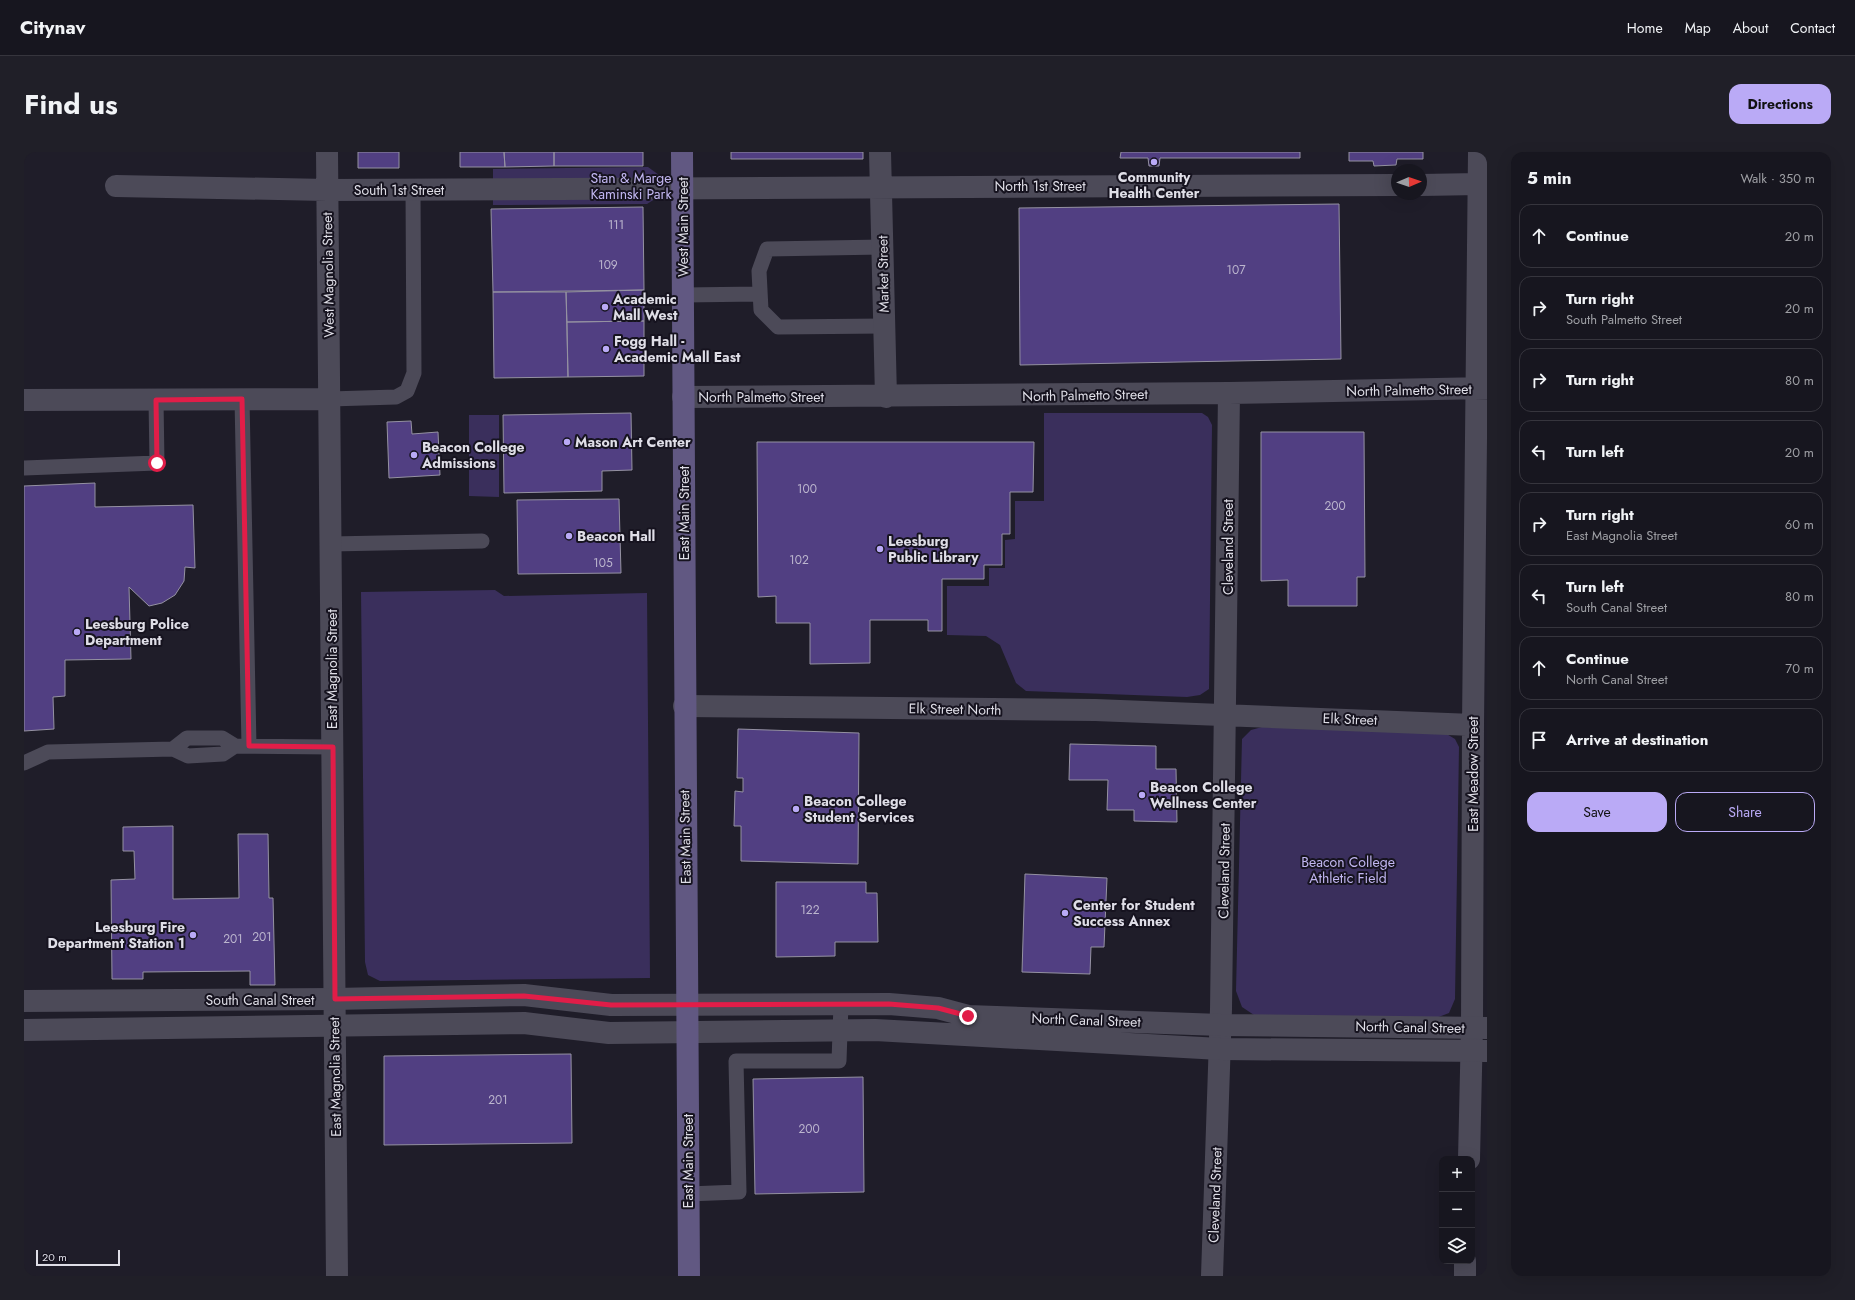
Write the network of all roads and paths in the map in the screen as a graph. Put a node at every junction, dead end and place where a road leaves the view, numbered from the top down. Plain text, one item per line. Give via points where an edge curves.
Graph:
1 (327, 152) edge
2 (682, 152) edge
3 (880, 152) edge
4 (1479, 152) edge
5 (1427, 184) edge
6 (1479, 184) junction
7 (1391, 185) edge
8 (116, 186) dead end
9 (881, 187) junction
10 (682, 188) junction
11 (327, 190) junction
12 (413, 190) junction
13 (883, 247) junction
14 (760, 294) junction
15 (683, 295) junction
16 (884, 326) junction
17 (1482, 388) edge
18 (1229, 393) junction
19 (683, 397) junction
20 (886, 397) junction
21 (242, 399) junction
22 (330, 399) junction
23 (24, 400) edge
24 (156, 400) junction
25 (24, 468) edge
26 (482, 542) dead end
27 (331, 544) junction
28 (684, 706) junction
29 (1226, 714) junction
30 (1473, 725) junction
31 (242, 746) junction
32 (333, 747) junction
33 (24, 763) edge
34 (335, 999) junction
35 (24, 1001) edge
36 (687, 1003) junction
37 (841, 1004) junction
38 (335, 1025) junction
39 (1221, 1025) junction
40 (1480, 1028) edge
41 (24, 1030) edge
42 (840, 1030) junction
43 (687, 1031) junction
44 (1220, 1048) junction
45 (1479, 1051) edge
46 (1468, 1156) edge
47 (688, 1194) junction
48 (1465, 1264) edge
49 (337, 1276) edge
50 (689, 1276) edge
51 (1212, 1276) edge
52 (1465, 1276) edge

1 - 11 street, West Magnolia Street
2 - 10 main road, West Main Street
3 - 9 street, Market Street
4 - 6 street, East Meadow Street
5 - 6 street
6 - 17 street, East Meadow Street
7 - 9 street, North 1st Street
8 - 11 street, South 1st Street
9 - 10 street, North 1st Street
9 - 13 street, Market Street
10 - 12 street, South 1st Street
10 - 15 main road, West Main Street
11 - 12 street, South 1st Street
11 - 22 street, West Magnolia Street
12 - 22 lane via 414,374 407,391 396,397
13 - 14 lane via 767,249 759,271
13 - 16 street, Market Street
14 - 15 lane
14 - 16 lane via 761,310 778,327
15 - 19 main road, West Main Street
16 - 20 street, Market Street
17 - 18 street, North Palmetto Street
17 - 30 street, East Meadow Street
18 - 20 street, North Palmetto Street
18 - 29 street, Cleveland Street
19 - 20 street, North Palmetto Street
19 - 28 main road, East Main Street
21 - 22 street
21 - 24 street
21 - 31 lane
22 - 27 street, East Magnolia Street
23 - 24 street
24 - 25 lane via 157,463
26 - 27 lane
27 - 32 street, East Magnolia Street
28 - 29 street, Elk Street North via 1095,710
28 - 36 main road, East Main Street
29 - 30 street, Elk Street
29 - 39 street, Cleveland Street
30 - 40 street, East Meadow Street
31 - 32 lane
31 - 33 lane via 223,754 188,756 173,749 48,752
32 - 34 street, East Magnolia Street
34 - 35 street, South Canal Street
34 - 36 street, South Canal Street via 524,996 611,1005
34 - 38 street, East Magnolia Street
36 - 37 street, North Canal Street
36 - 43 main road, East Main Street
37 - 39 street, North Canal Street via 938,1008 968,1016
37 - 42 lane
38 - 41 street
38 - 43 street via 524,1023 609,1033
38 - 49 street, East Magnolia Street
39 - 40 street, North Canal Street
39 - 44 street, Cleveland Street
40 - 45 street, East Meadow Street
42 - 43 street
42 - 44 street
42 - 47 lane via 839,1061 736,1061 739,1192
43 - 47 main road, East Main Street
44 - 45 street
44 - 51 street, Cleveland Street
45 - 46 street, East Meadow Street
47 - 50 main road, East Main Street
48 - 52 street

